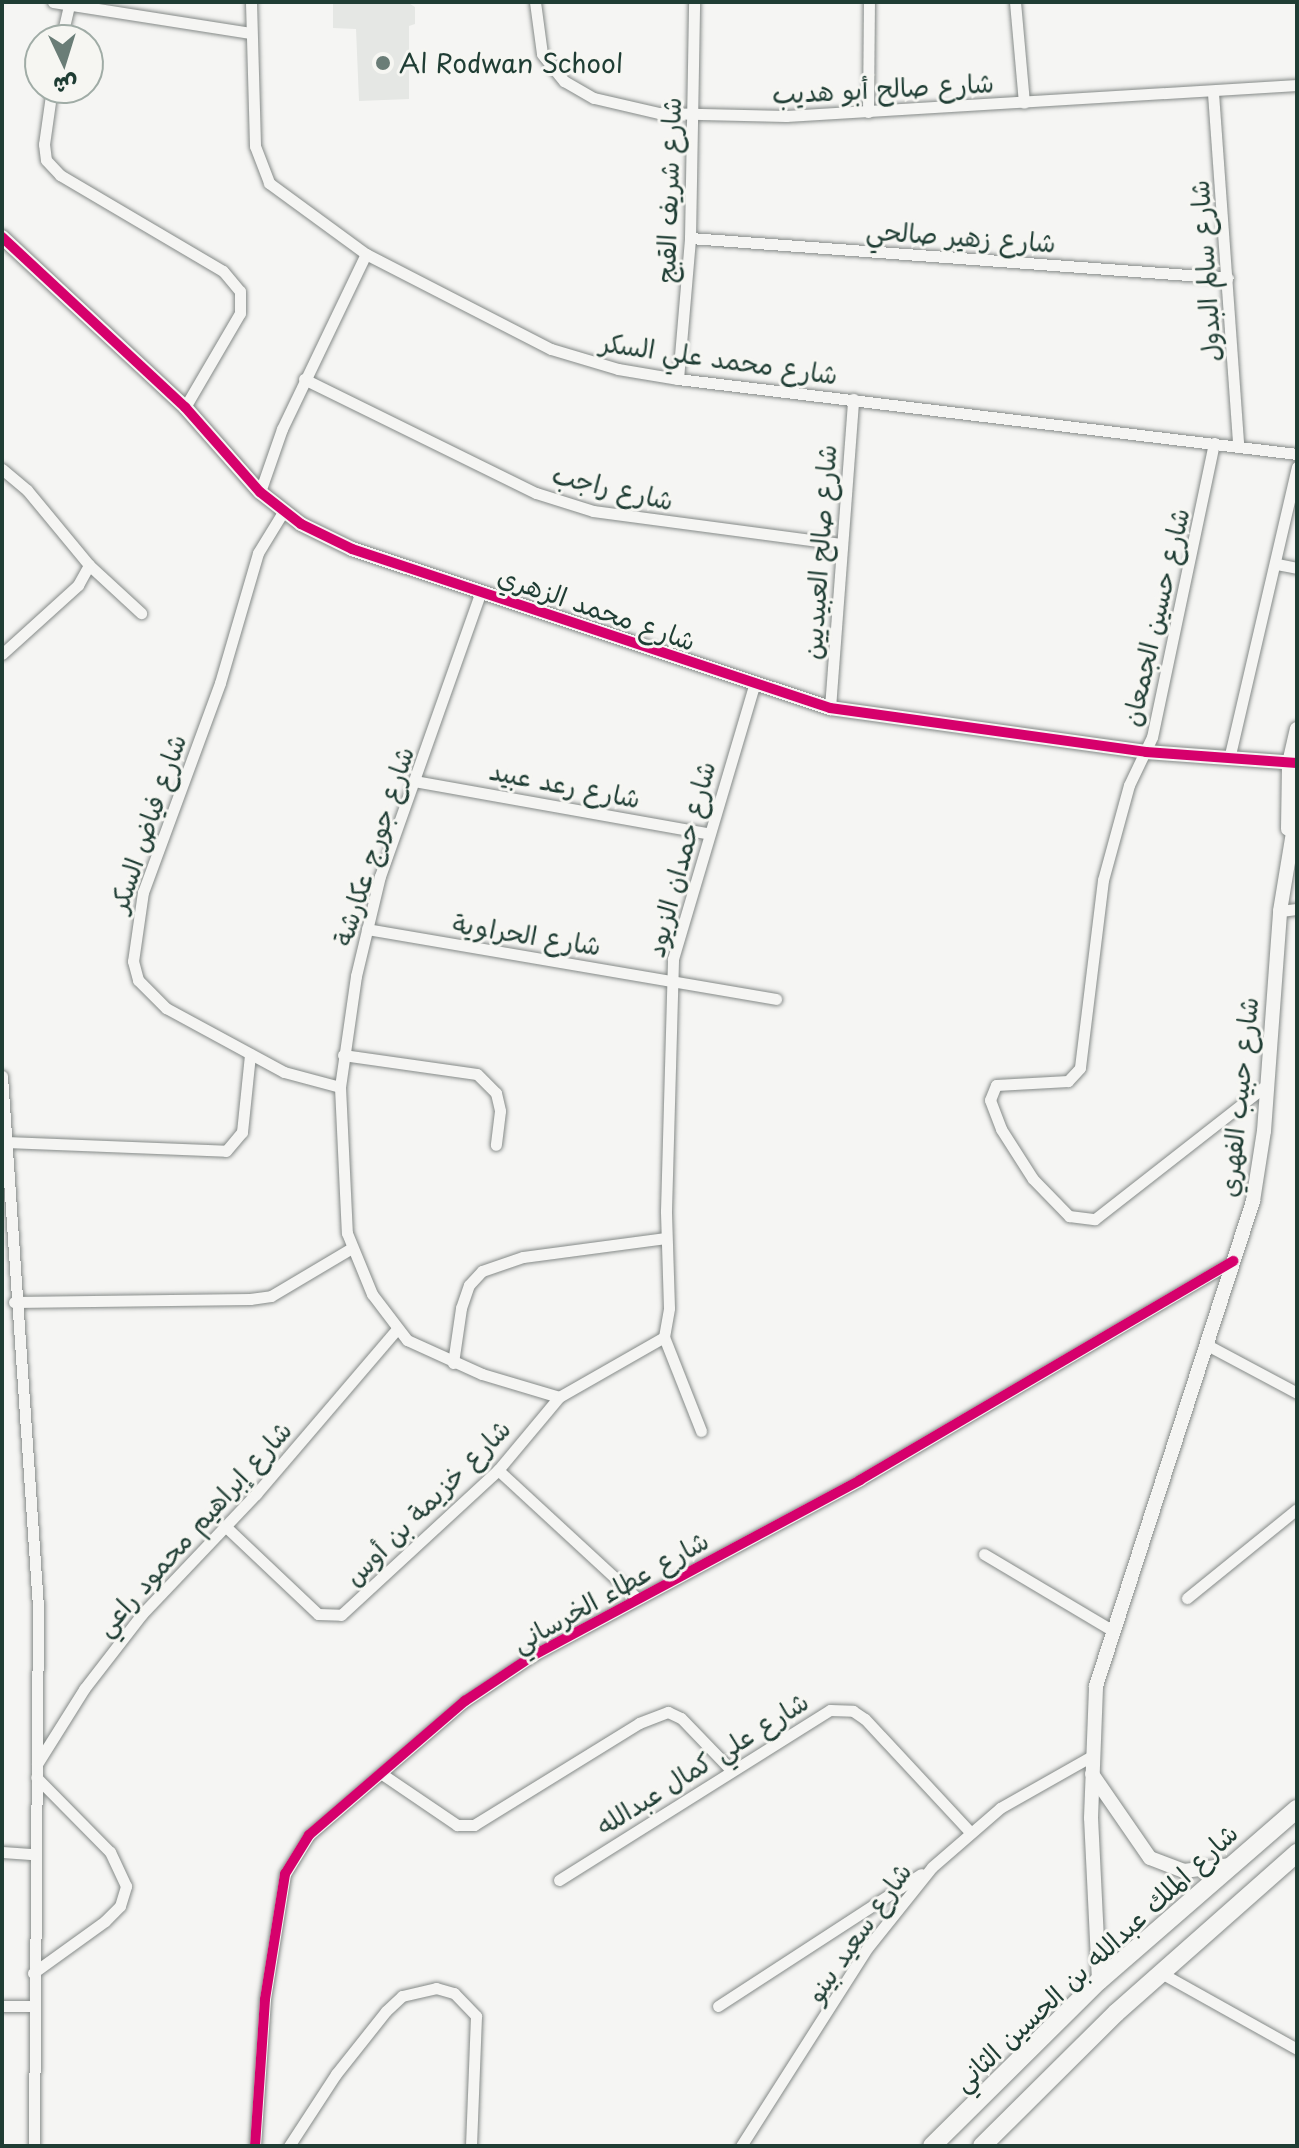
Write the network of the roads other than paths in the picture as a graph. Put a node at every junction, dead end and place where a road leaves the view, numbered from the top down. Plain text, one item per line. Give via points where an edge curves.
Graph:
1 (53, 2) edge
2 (251, 2) edge
3 (535, 2) edge
4 (694, 2) edge
5 (869, 2) edge
6 (1015, 2) edge
7 (69, 5) junction
8 (65, 24) edge
9 (251, 33) junction
10 (1297, 85) edge
11 (1213, 93) junction
12 (1024, 103) junction
13 (50, 104) edge
14 (868, 112) junction
15 (694, 117) junction
16 (2, 237) edge
17 (690, 238) junction
18 (366, 254) junction
19 (1228, 278) junction
20 (304, 379) junction
21 (678, 379) junction
22 (853, 399) junction
23 (185, 407) junction
24 (1214, 443) junction
25 (1238, 446) junction
26 (1297, 454) edge
27 (1297, 467) edge
28 (2, 469) edge
29 (260, 492) junction
30 (283, 512) junction
31 (841, 544) junction
32 (1277, 564) junction
33 (89, 565) junction
34 (1297, 568) edge
35 (481, 591) junction
36 (141, 613) dead end
37 (2, 654) edge
38 (754, 686) junction
39 (830, 708) junction
40 (1297, 729) edge
41 (1146, 752) junction
42 (1229, 759) junction
43 (1293, 763) edge
44 (414, 781) junction
45 (1297, 808) edge
46 (707, 833) junction
47 (1290, 837) junction
48 (1297, 909) edge
49 (1280, 911) junction
50 (367, 929) junction
51 (670, 980) junction
52 (776, 999) dead end
53 (250, 1054) junction
54 (343, 1055) junction
55 (2, 1076) edge
56 (1268, 1084) junction
57 (340, 1087) junction
58 (6, 1142) junction
59 (496, 1145) dead end
60 (666, 1238) junction
61 (350, 1249) junction
62 (1234, 1261) junction
63 (14, 1302) junction
64 (396, 1330) junction
65 (664, 1337) junction
66 (1209, 1346) junction
67 (453, 1363) junction
68 (1297, 1393) edge
69 (559, 1397) junction
70 (701, 1431) dead end
71 (498, 1470) junction
72 (1297, 1509) edge
73 (225, 1526) junction
74 (984, 1554) dead end
75 (1187, 1598) dead end
76 (638, 1599) junction
77 (1110, 1629) junction
78 (1090, 1757) junction
79 (730, 1769) junction
80 (36, 1771) junction
81 (382, 1774) junction
82 (1092, 1774) junction
83 (1297, 1809) edge
84 (969, 1831) junction
85 (2, 1852) edge
86 (1297, 1853) edge
87 (34, 1854) junction
88 (1231, 1865) junction
89 (932, 1867) junction
90 (559, 1880) dead end
91 (33, 1973) junction
92 (1161, 1973) junction
93 (1099, 1981) junction
94 (2, 2006) edge
95 (33, 2006) junction
96 (718, 2006) dead end
97 (1297, 2049) edge
98 (471, 2132) junction
99 (34, 2146) edge
100 (255, 2146) edge
101 (289, 2146) edge
102 (471, 2146) edge
103 (479, 2146) edge
104 (741, 2146) edge
105 (932, 2146) edge
106 (982, 2146) edge

1 - 7 street
2 - 9 street, شارع محمد علي السكر
3 - 15 street, شارع صالح أبو هديب via 542,54 576,91 619,105
4 - 15 street, شارع شريف القبج
5 - 14 street
6 - 12 street
7 - 8 street
7 - 9 street
9 - 18 street, شارع محمد علي السكر via 260,170 291,201
10 - 11 street, شارع صالح أبو هديب
11 - 12 street, شارع صالح أبو هديب
11 - 19 street, شارع سالم البدول
12 - 14 street, شارع صالح أبو هديب
13 - 23 street via 46,160 60,175 223,271 240,291 237,321
14 - 15 street, شارع صالح أبو هديب
15 - 17 street, شارع شريف القبج
16 - 23 street, شارع محمد الزهري
17 - 19 street, شارع زهير صالحي
17 - 21 street, شارع شريف القبج
18 - 20 street
18 - 21 street, شارع محمد علي السكر via 551,349 618,369
19 - 25 street, شارع سالم البدول
20 - 29 street
20 - 31 street, شارع راجب via 536,493 593,511
21 - 22 street, شارع محمد علي السكر
22 - 24 street, شارع محمد علي السكر
22 - 31 street, شارع صالح العبيديين
23 - 29 street, شارع محمد الزهري
24 - 25 street, شارع محمد علي السكر
24 - 41 street, شارع حسين الجمعان via 1184,605
25 - 26 street, شارع محمد علي السكر
27 - 32 street
28 - 33 street via 27,490
29 - 30 street, شارع محمد الزهري
30 - 35 street, شارع محمد الزهري via 352,549
30 - 53 street, شارع فياض السكر via 258,553 220,683 143,892 132,943 138,980 149,994
31 - 39 street, شارع صالح العبيديين
32 - 34 street
32 - 42 street
33 - 36 street
33 - 37 street via 78,585
35 - 38 street, شارع محمد الزهري
35 - 44 street, شارع جورج عكارشة
38 - 39 street, شارع محمد الزهري
38 - 46 street, شارع حمدان الزيود
39 - 41 street, شارع محمد الزهري
40 - 43 street, شارع حبيب الفهري
41 - 42 street, شارع محمد الزهري
41 - 56 street, شارع حسين الجمعان via 1129,785 1103,880 1080,1068 1068,1081 996,1085 990,1100 1001,1129 1033,1179 1069,1216 1095,1219
42 - 43 street, شارع محمد الزهري
43 - 47 street, شارع حبيب الفهري
44 - 46 street, شارع رعد عبيد
44 - 50 street, شارع جورج عكارشة
45 - 47 street, شارع حبيب الفهري
46 - 51 street, شارع حمدان الزيود
47 - 49 street, شارع حبيب الفهري
48 - 49 street
49 - 56 street, شارع حبيب الفهري
50 - 51 street, شارع الحراوية
50 - 54 street, شارع جورج عكارشة
51 - 52 street, شارع الحراوية
51 - 60 street, شارع حمدان الزيود
53 - 57 street, شارع فياض السكر via 284,1072
53 - 58 street via 242,1132 226,1151
54 - 57 street, شارع جورج عكارشة
54 - 59 street via 477,1074 496,1093
55 - 58 street
56 - 62 street, شارع حبيب الفهري via 1259,1166
57 - 61 street, شارع جورج عكارشة
58 - 63 street
60 - 65 street via 669,1308
60 - 67 street via 523,1257 482,1271 469,1285 461,1308
61 - 63 street via 271,1296
61 - 64 street, شارع جورج عكارشة
62 - 66 street, شارع حبيب الفهري
62 - 76 street, شارع عطاء الخرساني via 860,1480
63 - 80 street via 38,1594
64 - 67 street
64 - 73 street, شارع إبراهيم محمود راعي
65 - 69 street, شارع خزيمة بن أوس
65 - 70 street
66 - 68 street
66 - 77 street, شارع حبيب الفهري
67 - 69 street
69 - 71 street, شارع خزيمة بن أوس
71 - 73 street, شارع خزيمة بن أوس via 334,1617 318,1614
71 - 76 street
72 - 75 street
73 - 80 street, شارع إبراهيم محمود راعي via 105,1660
74 - 77 street
76 - 81 street, شارع عطاء الخرساني via 484,1688
77 - 78 street, شارع حبيب الفهري via 1096,1686
78 - 82 street, شارع حبيب الفهري
78 - 84 street, شارع سعيد بينو via 1024,1792
79 - 81 street via 681,1718 668,1712 639,1723 474,1825 457,1825
79 - 84 street, شارع علي كمال عبدالله via 813,1717 830,1710 853,1711
79 - 90 street, شارع علي كمال عبدالله
80 - 87 street
80 - 91 street via 110,1852 126,1886 120,1906 105,1921
81 - 100 street, شارع عطاء الخرساني via 309,1835 285,1874 265,1999
82 - 88 street, شارع حبيب الفهري via 1150,1858 1184,1871
82 - 93 street, شارع حبيب الفهري
83 - 88 highway, شارع الملك عبدالله بن الحسين الثاني
84 - 89 street, شارع سعيد بينو
85 - 87 street
86 - 92 highway
87 - 91 street
88 - 93 highway, شارع الملك عبدالله بن الحسين الثاني
89 - 96 street
89 - 104 street, شارع سعيد بينو via 868,1947
91 - 95 street
92 - 97 street
92 - 106 highway
93 - 105 highway, شارع الملك عبدالله بن الحسين الثاني
94 - 95 street
95 - 99 street
98 - 101 street via 476,2016 454,1993 436,1988 402,1996 386,2011
98 - 102 street
98 - 103 street

